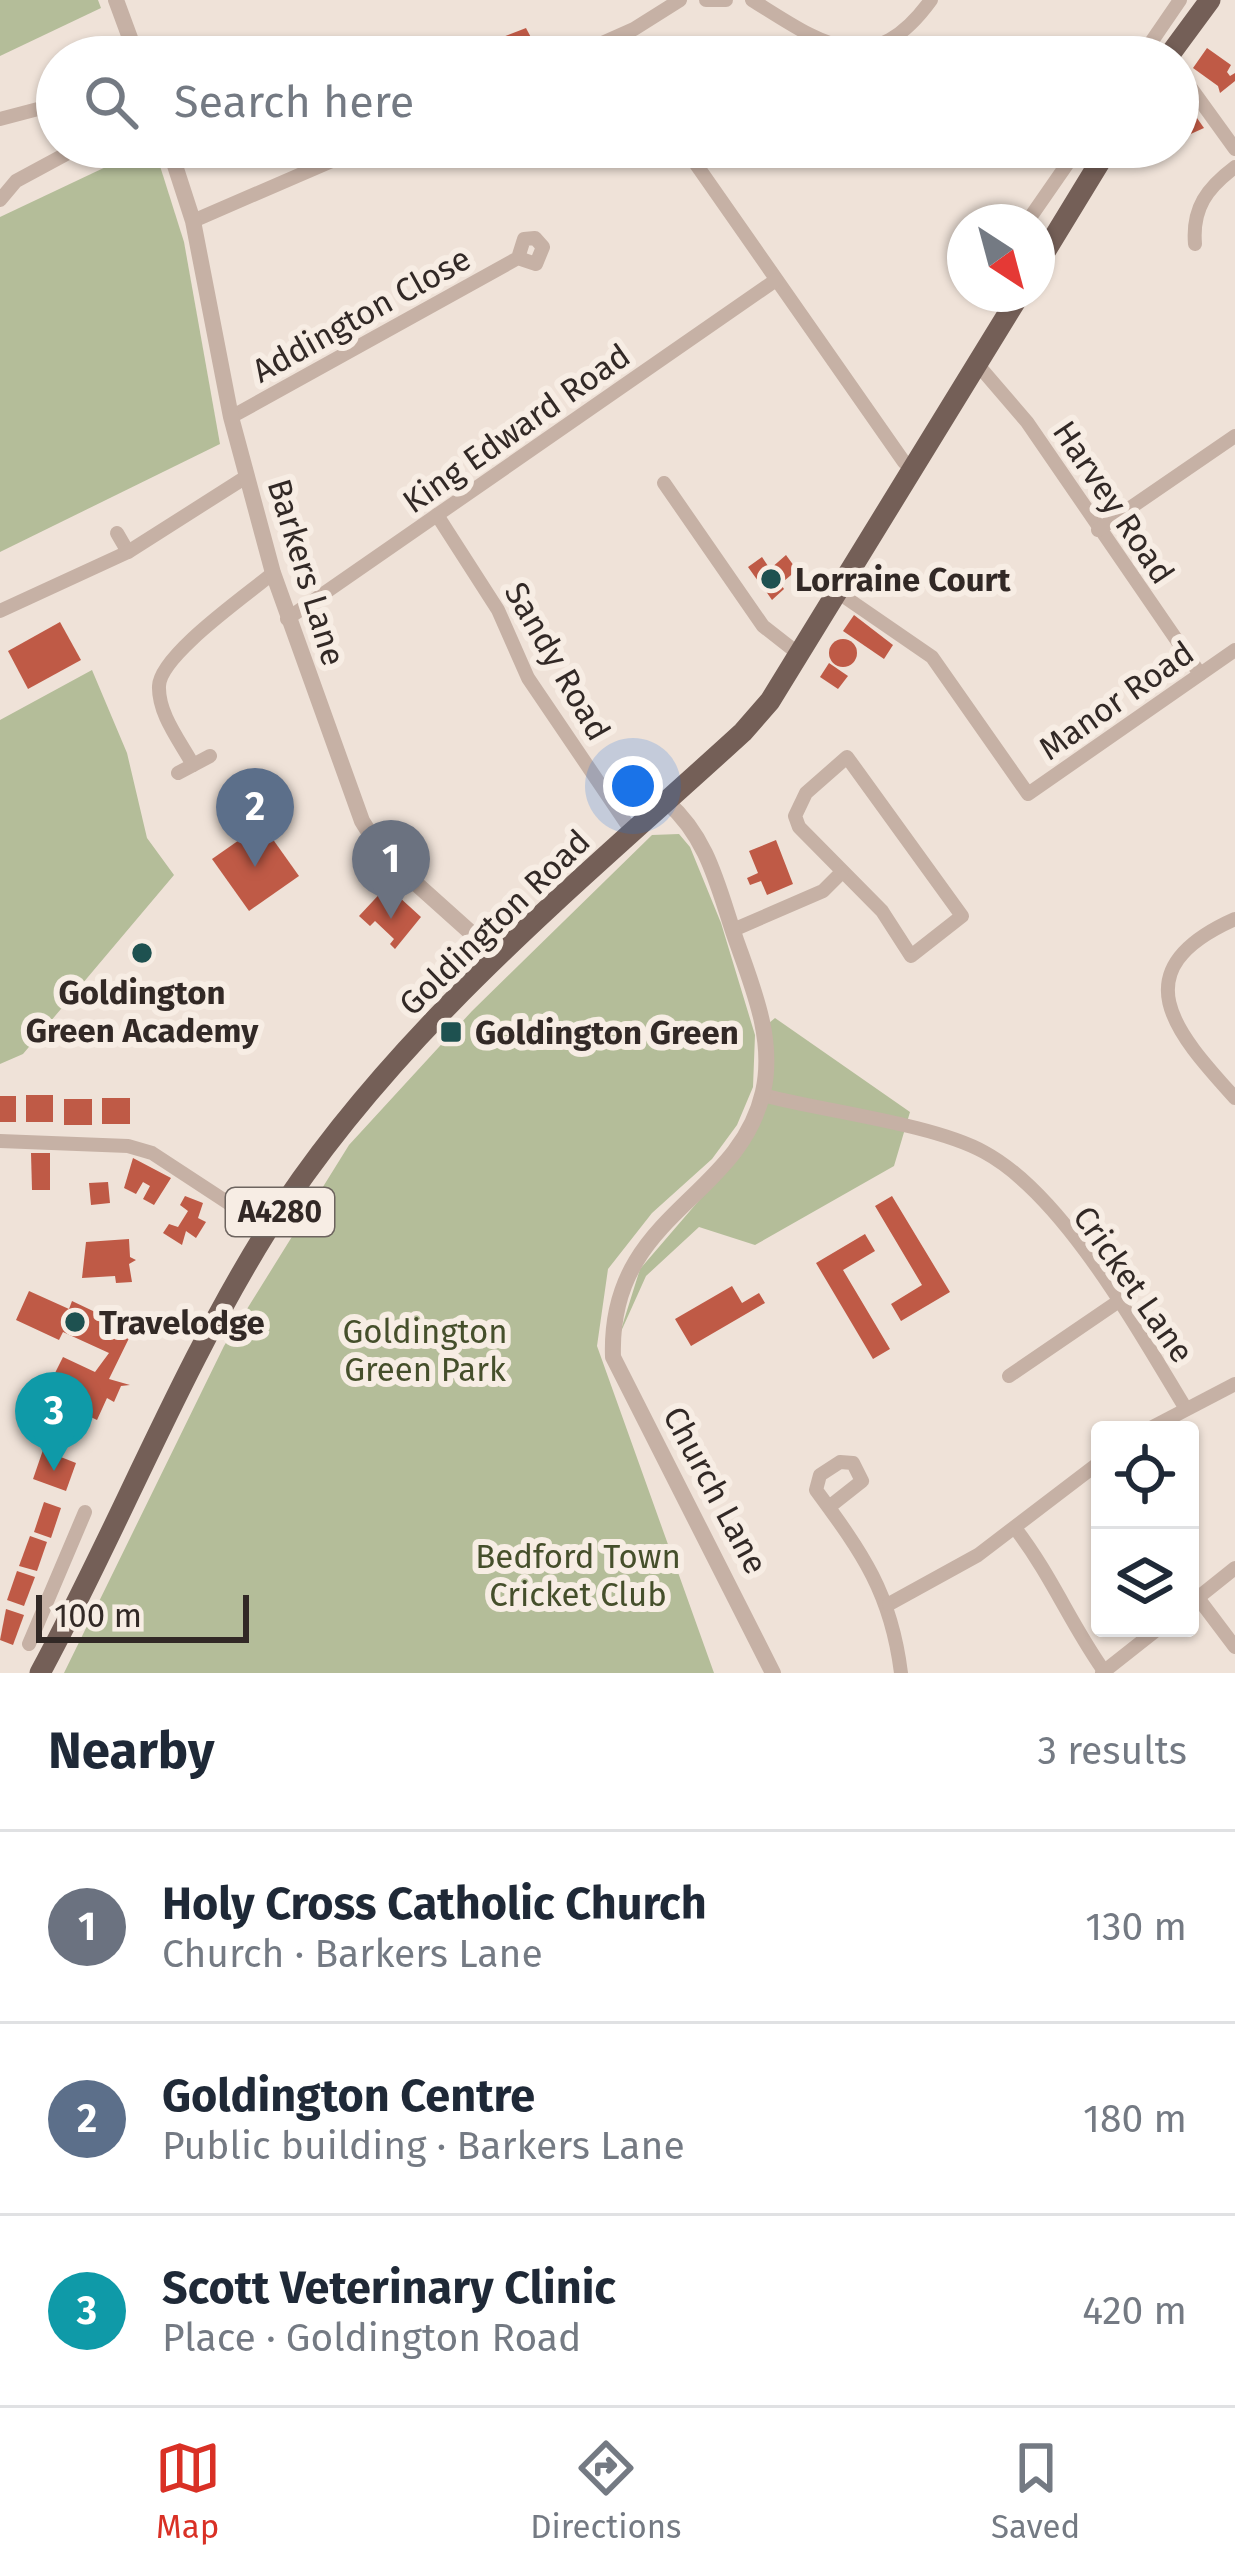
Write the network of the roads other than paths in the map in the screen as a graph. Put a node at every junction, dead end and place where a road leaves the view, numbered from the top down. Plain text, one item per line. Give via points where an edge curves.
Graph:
1 (116, 0) edge
2 (680, 0) edge
3 (706, 0) edge
4 (726, 0) edge
5 (752, 0) edge
6 (931, 0) edge
7 (1180, 0) edge
8 (1210, 0) edge
9 (129, 36) edge
10 (618, 36) edge
11 (810, 36) edge
12 (898, 36) edge
13 (1155, 36) edge
14 (1183, 36) edge
15 (1199, 99) edge
16 (36, 110) edge
17 (0, 119) edge
18 (1235, 149) edge
19 (1235, 167) edge
20 (40, 168) edge
21 (176, 168) edge
22 (315, 168) edge
23 (699, 168) edge
24 (1064, 168) edge
25 (1096, 168) edge
26 (0, 200) edge
27 (1039, 204) edge
28 (193, 221) junction
29 (1055, 236) edge
30 (1196, 244) dead end
31 (518, 258) dead end
32 (776, 280) junction
33 (1002, 312) edge
34 (978, 365) junction
35 (231, 417) junction
36 (1235, 436) edge
37 (915, 469) junction
38 (246, 477) junction
39 (664, 484) dead end
40 (437, 515) junction
41 (1098, 530) junction
42 (117, 533) dead end
43 (128, 552) junction
44 (273, 574) junction
45 (839, 593) junction
46 (0, 611) edge
47 (286, 619) junction
48 (1235, 650) edge
49 (800, 655) junction
50 (1200, 674) junction
51 (211, 756) dead end
52 (194, 764) junction
53 (178, 773) dead end
54 (667, 802) junction
55 (633, 832) junction
56 (842, 872) junction
57 (1235, 919) edge
58 (733, 930) junction
59 (498, 957) junction
60 (763, 1095) junction
61 (1235, 1098) edge
62 (0, 1142) edge
63 (268, 1229) junction
64 (1119, 1301) junction
65 (1009, 1376) dead end
66 (1235, 1384) edge
67 (1186, 1409) junction
68 (1164, 1421) edge
69 (1091, 1469) edge
70 (830, 1508) dead end
71 (85, 1511) dead end
72 (1015, 1528) junction
73 (71, 1539) junction
74 (102, 1551) junction
75 (1235, 1568) edge
76 (1199, 1597) edge
77 (889, 1604) junction
78 (41, 1606) junction
79 (1199, 1607) edge
80 (70, 1618) junction
81 (1148, 1637) edge
82 (28, 1644) dead end
83 (1235, 1647) edge
84 (1103, 1672) edge
85 (40, 1673) edge
86 (773, 1673) edge
87 (901, 1673) edge

1 - 9 street
2 - 10 street
3 - 4 street
5 - 11 street
6 - 12 street
7 - 13 street
8 - 14 main road
15 - 18 street
16 - 17 street
19 - 30 street via 1213,183 1193,217
20 - 26 street
21 - 28 street, Barkers Lane
22 - 28 street
23 - 32 street
24 - 27 street
25 - 29 main road
28 - 35 street, Barkers Lane
31 - 35 street, Addington Close
32 - 37 street
32 - 40 street, King Edward Road
33 - 34 main road, Goldington Road / A4280
34 - 37 main road, Goldington Road / A4280
34 - 41 street, Harvey Road via 1027,422
35 - 38 street, Barkers Lane
36 - 41 street
37 - 45 main road, Goldington Road / A4280
38 - 43 street
38 - 44 street, Barkers Lane
39 - 49 street via 763,626
40 - 47 street, King Edward Road
40 - 55 street, Sandy Road via 498,610 528,678
41 - 50 street, Harvey Road
42 - 43 street
43 - 46 street
44 - 47 street, Barkers Lane
44 - 52 street via 172,658 158,681 162,708
45 - 49 main road, Goldington Road / A4280
45 - 50 street, Manor Road via 932,656 1028,794
47 - 59 street, Barkers Lane via 375,844
48 - 50 street, Manor Road
49 - 54 main road, Goldington Road / A4280 via 743,732
51 - 52 street
52 - 53 street
54 - 55 main road, Goldington Road / A4280
54 - 58 street via 703,845
55 - 59 main road, Goldington Road / A4280
56 - 56 street via 795,816 806,793 847,757 962,916 911,956 882,910
56 - 58 street via 823,891
57 - 61 street via 1186,949 1170,979 1169,1015
58 - 60 street via 764,1031
59 - 63 main road, Goldington Road / A4280 via 346,1123
60 - 64 street, Cricket Lane via 983,1151 1034,1192
60 - 86 street, Church Lane via 728,1154 628,1269 612,1334 618,1371
62 - 63 street via 152,1153
63 - 74 main road, Goldington Road / A4280
64 - 65 street
64 - 67 street, Cricket Lane
66 - 67 street
67 - 68 street
69 - 72 street
70 - 77 street
71 - 73 street
72 - 77 street
72 - 84 street via 1059,1587
73 - 74 street
73 - 78 street
74 - 80 main road, Goldington Road / A4280
75 - 76 street
77 - 87 street
78 - 80 street
78 - 82 street
79 - 83 street
80 - 85 main road, Goldington Road / A4280
81 - 84 street

